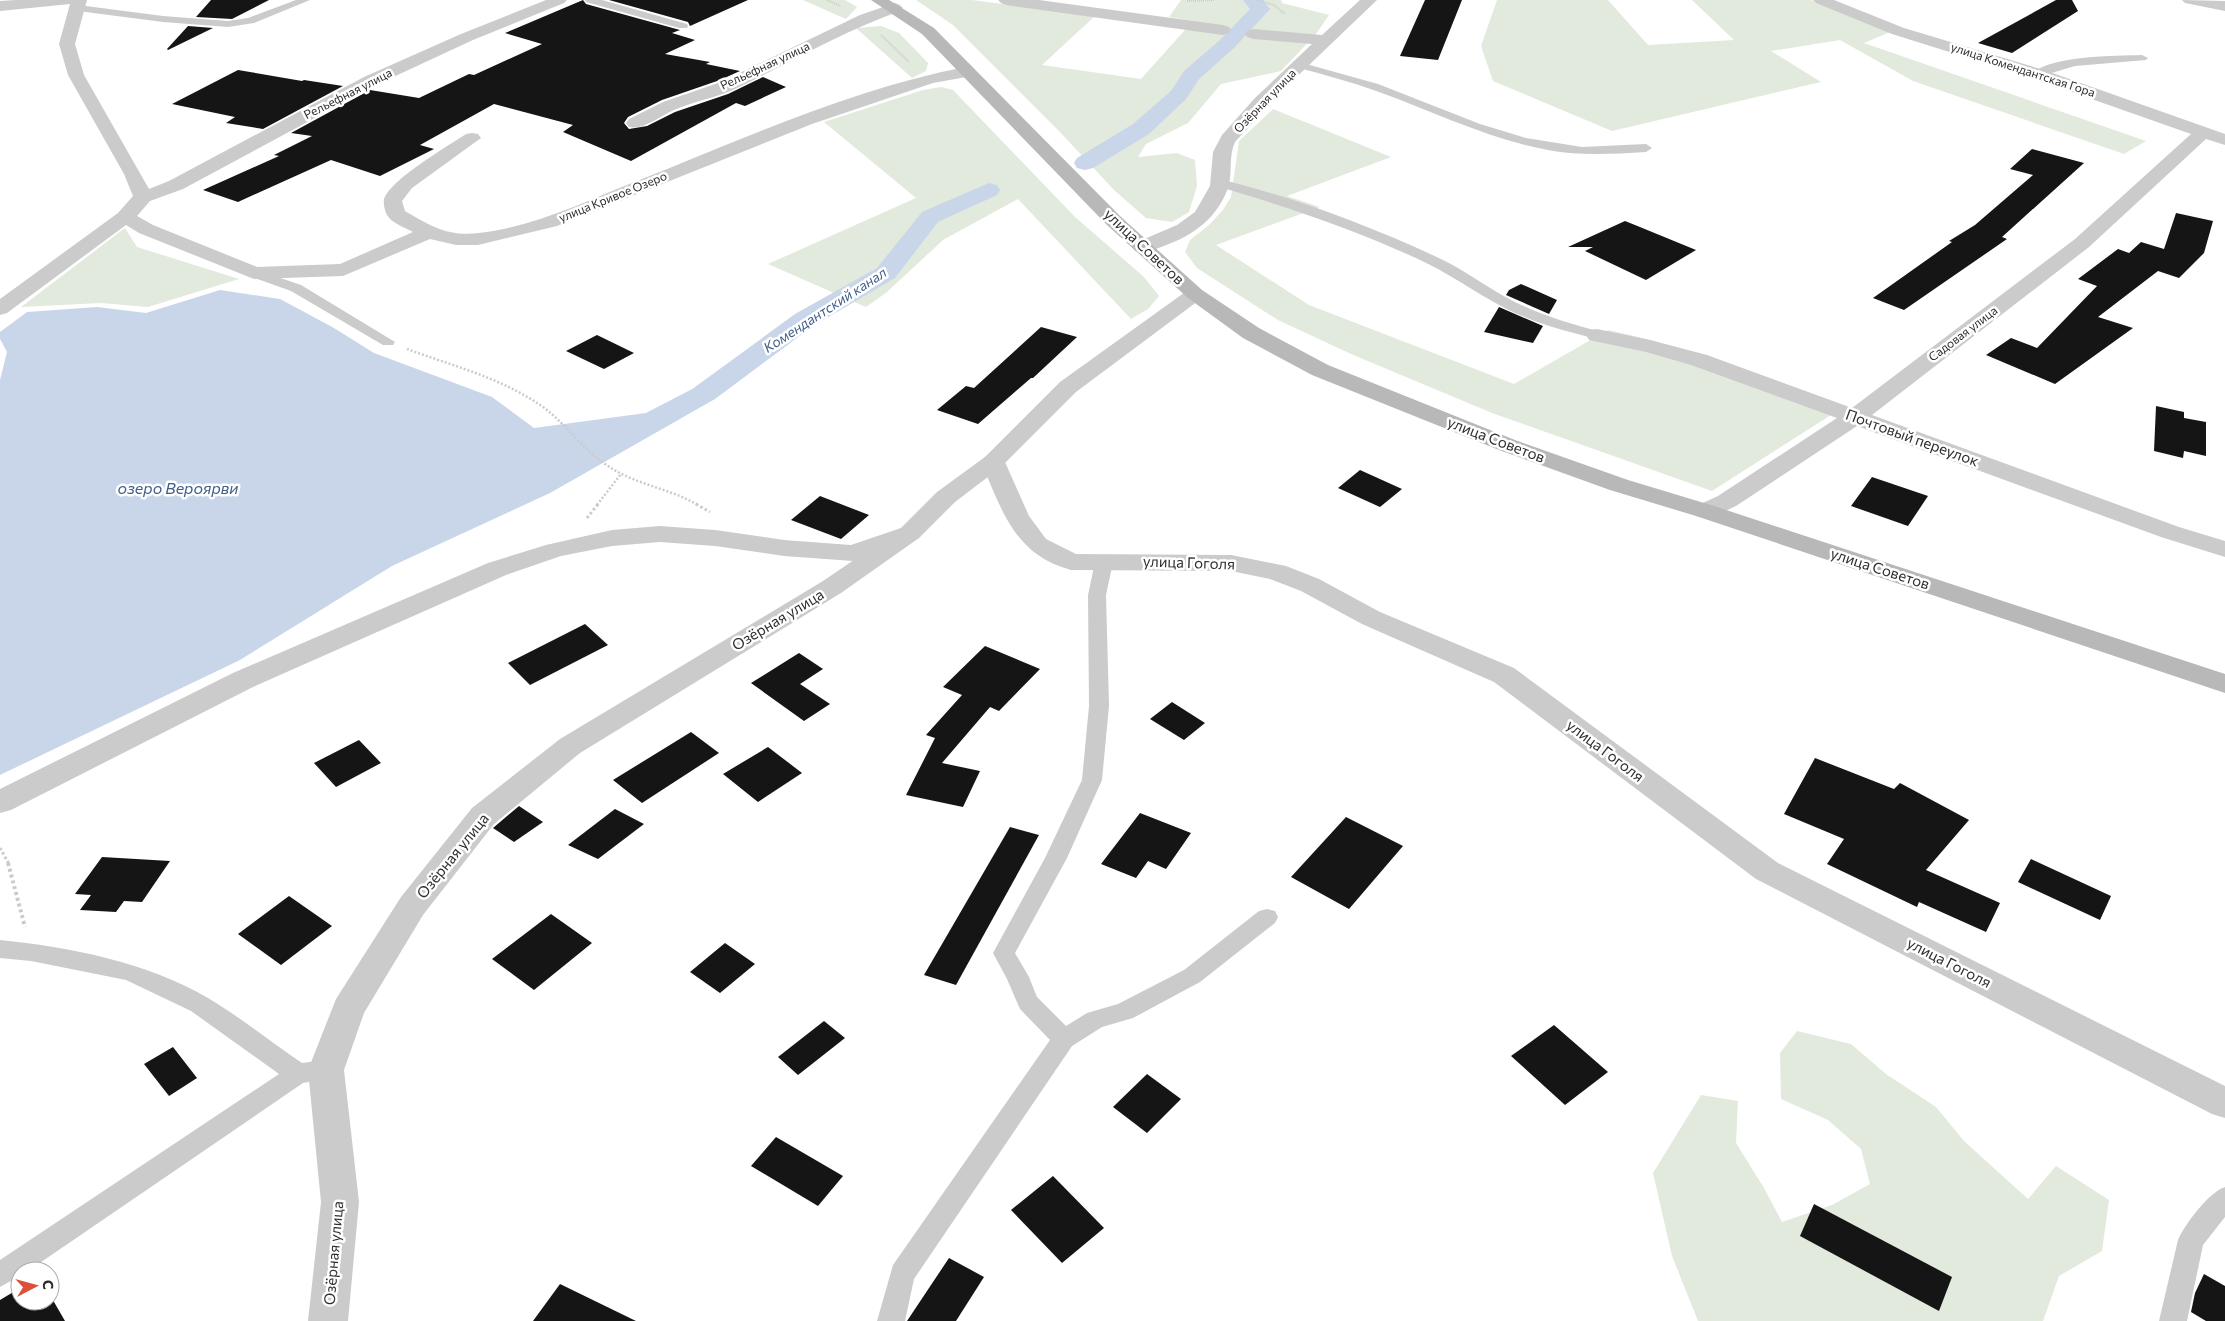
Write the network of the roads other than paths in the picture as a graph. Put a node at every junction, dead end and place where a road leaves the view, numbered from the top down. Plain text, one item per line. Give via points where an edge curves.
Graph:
1 (305, 0) edge
2 (559, 0) edge
3 (590, 0) edge
4 (1006, 0) edge
5 (1369, 0) edge
6 (1821, 0) edge
7 (2190, 0) edge
8 (75, 3) edge
9 (887, 4) edge
10 (1164, 5) dead end
11 (0, 6) edge
12 (2225, 6) edge
13 (1148, 19) junction
14 (683, 26) dead end
15 (1223, 30) dead end
16 (1253, 34) dead end
17 (1324, 40) junction
18 (2142, 58) dead end
19 (1300, 65) junction
20 (966, 72) junction
21 (2038, 74) junction
22 (635, 124) dead end
23 (2202, 133) junction
24 (472, 138) dead end
25 (2225, 140) edge
26 (1646, 148) dead end
27 (1220, 183) junction
28 (143, 197) junction
29 (125, 216) junction
30 (428, 233) junction
31 (1142, 247) junction
32 (254, 274) junction
33 (1195, 294) junction
34 (0, 309) edge
35 (1597, 335) joint
36 (388, 342) road end
37 (1854, 417) junction
38 (993, 462) junction
39 (1706, 511) junction
40 (910, 533) junction
41 (2225, 548) edge
42 (1104, 562) junction
43 (2225, 684) edge
44 (0, 802) edge
45 (1267, 917) dead end
46 (0, 949) edge
47 (1064, 1039) junction
48 (312, 1072) junction
49 (2225, 1103) edge
50 (2225, 1198) edge
51 (0, 1276) edge
52 (328, 1321) edge
53 (890, 1321) edge
54 (2173, 1321) edge

1 - 8 lane via 250,22 228,24 163,19
2 - 28 street, Рельефная улица via 370,81 176,186
3 - 14 lane
4 - 13 street
5 - 17 street, Озёрная улица
6 - 21 street, улица Комендантская Гора via 1898,31
7 - 12 street
8 - 11 street
8 - 28 street via 67,44 76,75
9 - 20 main road, улица Советов via 928,31
9 - 22 street, Рельефная улица via 727,86 669,106
10 - 13 street
13 - 15 street
16 - 17 street
17 - 19 street, Озёрная улица
18 - 21 lane via 2065,64
19 - 26 lane via 1382,90 1482,129 1534,143 1572,150
19 - 27 street, Озёрная улица via 1272,90 1226,141
20 - 30 street, улица Кривое Озеро via 929,79 806,120 550,222 478,238 456,239
20 - 31 main road, улица Советов
21 - 23 street, улица Комендантская Гора
23 - 25 street, улица Комендантская Гора
23 - 37 street, Садовая улица via 2082,243
24 - 30 street, улица Кривое Озеро via 405,184 392,201 396,214
27 - 31 street, Озёрная улица via 1211,205 1196,222 1175,236
27 - 35 lane via 1313,211 1454,270 1532,316
28 - 29 street
29 - 32 street via 146,229
29 - 34 street
30 - 32 street via 343,270
31 - 33 main road, улица Советов
32 - 36 lane via 296,288
33 - 38 street, Озёрная улица via 1068,387
33 - 39 main road, улица Советов via 1251,333 1320,370 1507,445 1619,485
35 - 37 street, Почтовый переулок via 1698,360
37 - 39 street, Садовая улица via 1727,501
37 - 41 street, Почтовый переулок via 2170,532
38 - 40 street, Озёрная улица via 946,497
38 - 42 street, улица Гоголя via 1017,517 1037,544 1071,562
39 - 43 main road, улица Советов
40 - 44 street via 853,553 660,534 612,538 555,550 488,573 261,672
40 - 48 street, Озёрная улица via 832,587 570,746 483,816 412,906
42 - 47 lane via 1097,595 1098,706 1092,780 1056,858 1004,953 1028,1002
42 - 49 street, улица Гоголя via 1231,563 1277,572 1310,585 1371,618 1504,676 1767,871
45 - 47 lane via 1192,976 1125,1011 1095,1020
46 - 48 lane via 130,972 199,1004
47 - 53 lane via 902,1274
48 - 51 lane
48 - 52 street, Озёрная улица via 340,1202
50 - 54 lane via 2191,1240

